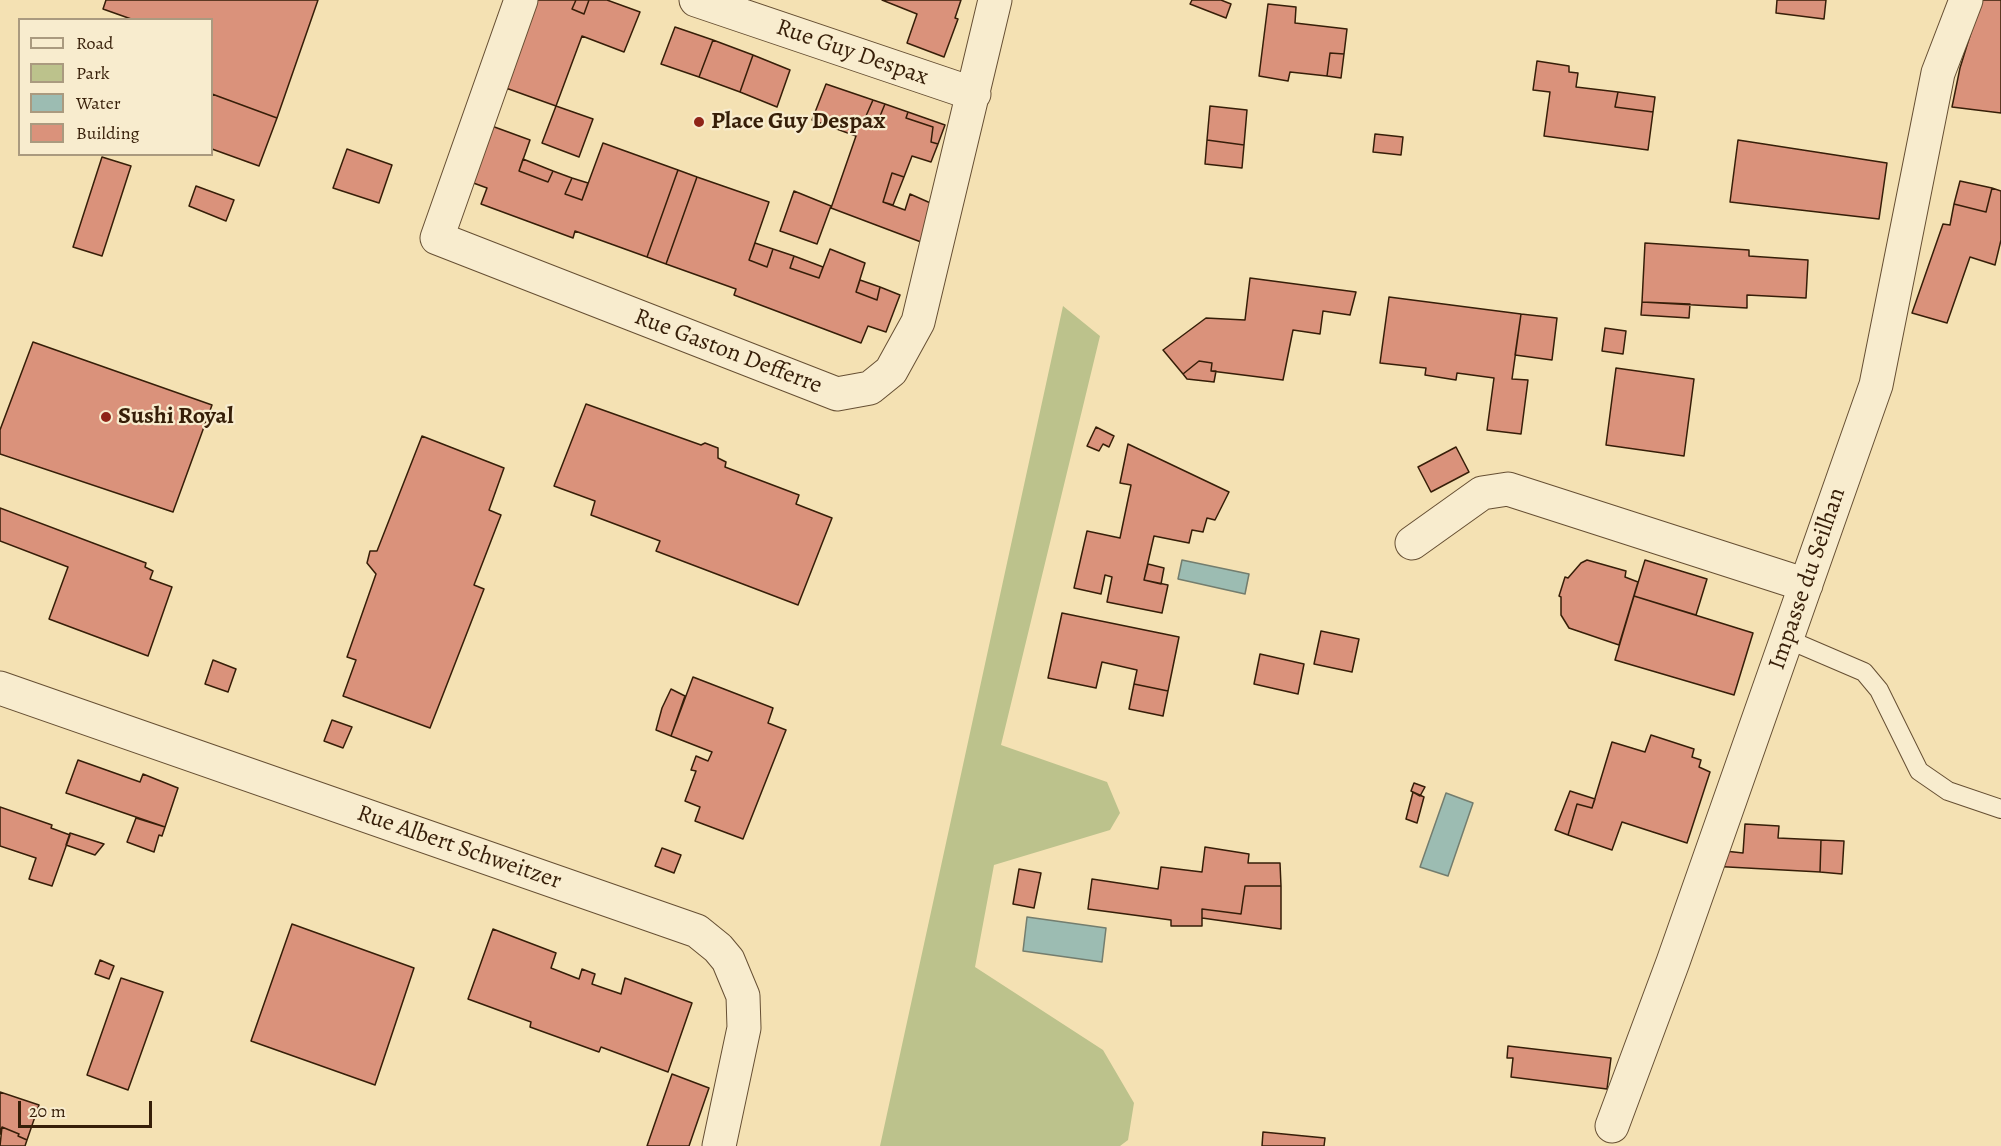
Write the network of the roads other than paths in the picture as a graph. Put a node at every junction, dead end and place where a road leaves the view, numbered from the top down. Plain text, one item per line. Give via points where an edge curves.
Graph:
1 (521, 0) edge
2 (696, 0) edge
3 (995, 0) edge
4 (1966, 0) edge
5 (974, 94) junction
6 (1412, 543) dead end
7 (1806, 585) junction
8 (1787, 639) junction
9 (0, 688) edge
10 (2001, 809) edge
11 (1609, 1136) edge
12 (719, 1146) edge

1 - 5 street, Rue Gaston Defferre via 437,238 837,394 870,388 891,371 918,322
2 - 5 street, Rue Guy Despax
3 - 5 street, Rue Gaston Defferre
4 - 7 street, Impasse du Seilhan via 1938,73 1876,385
6 - 7 street via 1482,493 1508,489
7 - 8 street, Impasse du Seilhan
8 - 10 lane via 1863,672 1879,690 1919,771 1948,790
8 - 11 street, Impasse du Seilhan
9 - 12 street, Rue Albert Schweitzer via 697,932 728,960 743,996 744,1028

